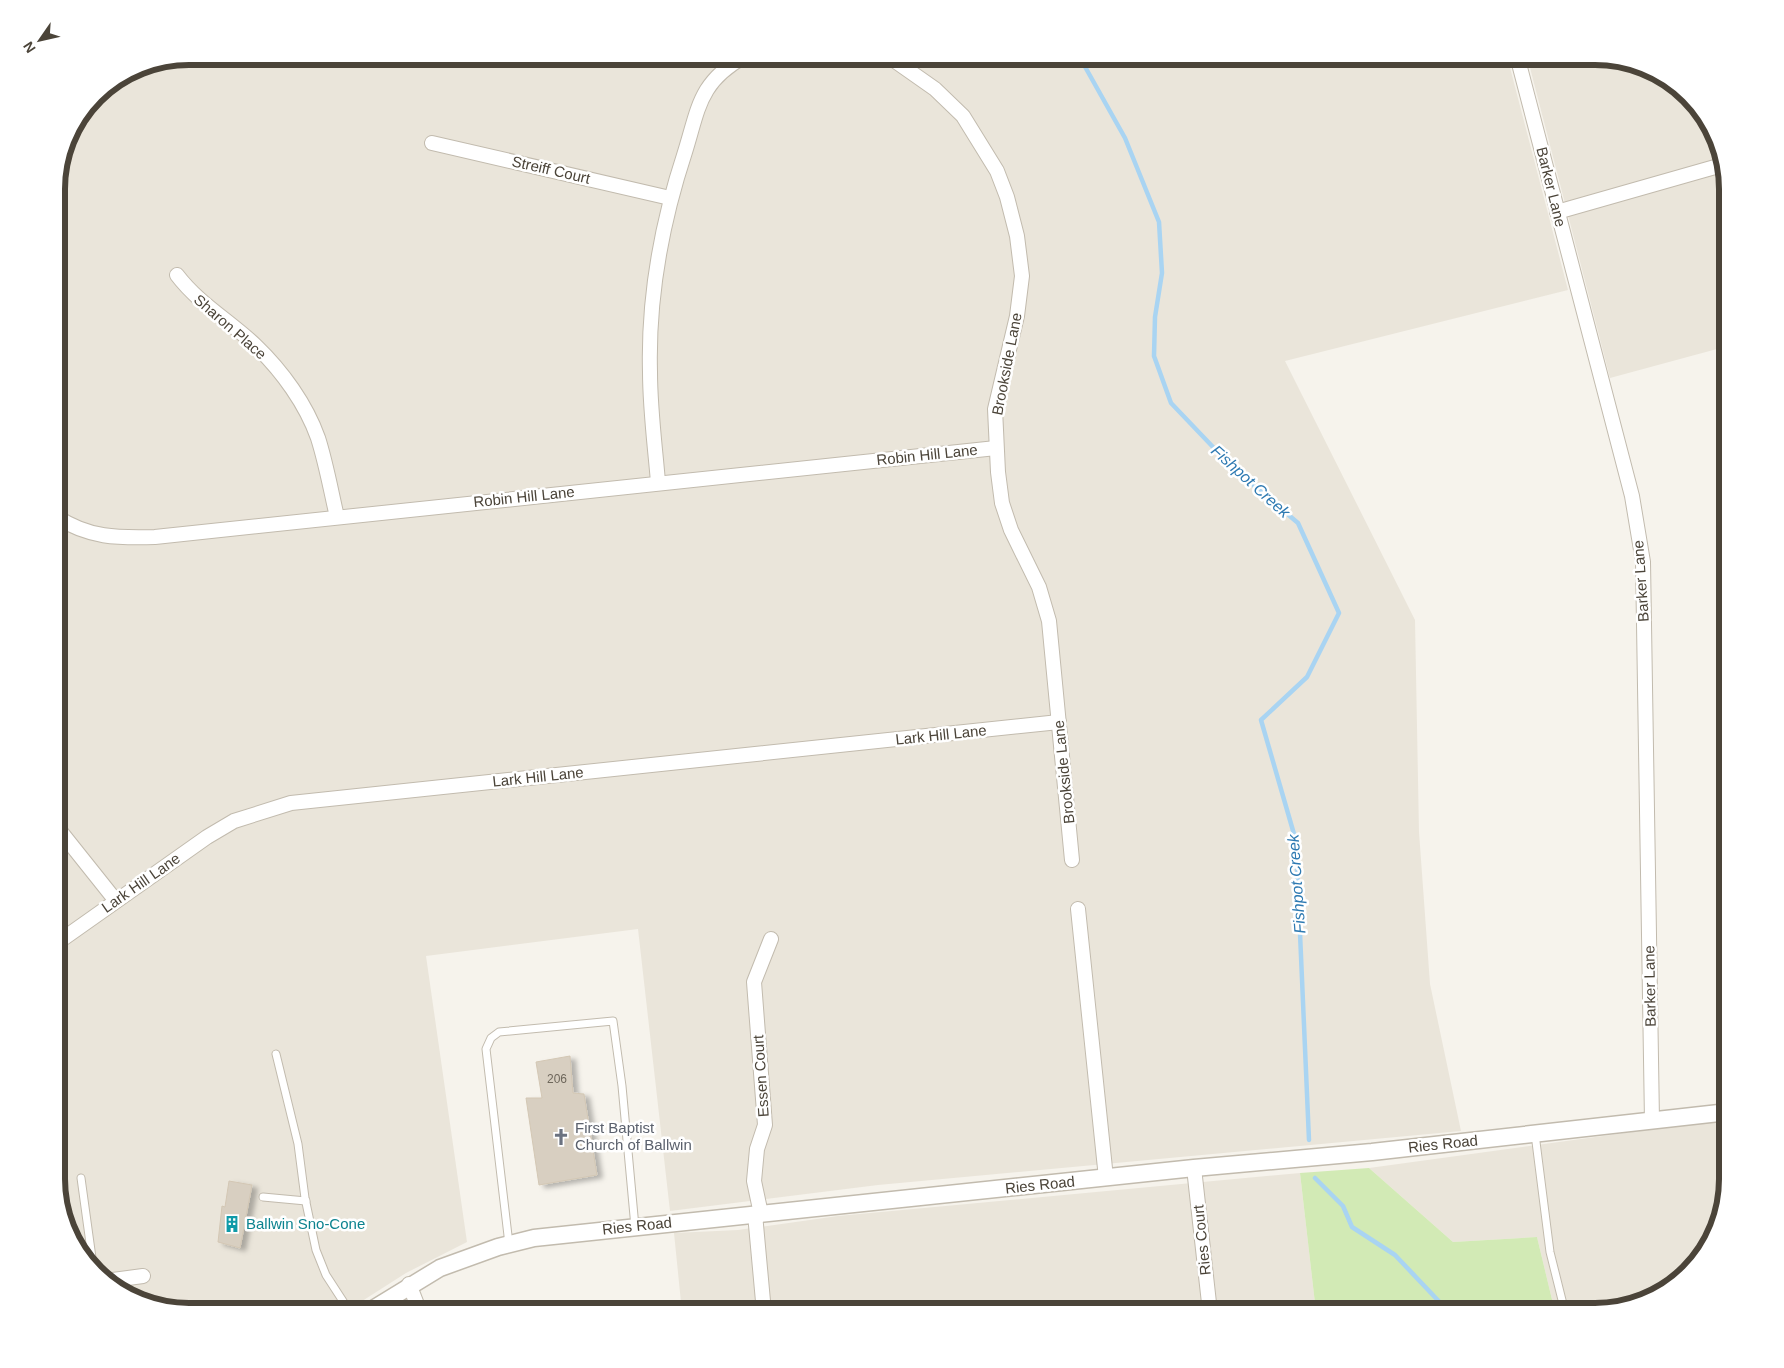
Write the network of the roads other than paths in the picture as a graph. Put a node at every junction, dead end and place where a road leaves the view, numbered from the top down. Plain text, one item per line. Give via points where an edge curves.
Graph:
1 (729, 65) edge
2 (901, 65) edge
3 (1520, 65) edge
4 (432, 143) dead end
5 (1717, 166) edge
6 (670, 198) junction
7 (1558, 212) junction
8 (177, 275) dead end
9 (996, 448) junction
10 (658, 482) junction
11 (337, 517) junction
12 (65, 523) edge
13 (1059, 722) junction
14 (65, 838) edge
15 (1072, 860) dead end
16 (116, 901) junction
17 (1078, 910) dead end
18 (65, 937) edge
19 (771, 939) dead end
20 (276, 1054) dead end
21 (1719, 1113) edge
22 (1652, 1121) junction
23 (1535, 1134) junction
24 (1194, 1168) junction
25 (81, 1178) dead end
26 (1106, 1178) junction
27 (263, 1197) dead end
28 (306, 1201) junction
29 (758, 1214) junction
30 (635, 1227) junction
31 (509, 1244) junction
32 (90, 1254) edge
33 (143, 1276) dead end
34 (119, 1281) edge
35 (410, 1284) junction
36 (344, 1303) edge
37 (382, 1303) edge
38 (417, 1303) edge
39 (763, 1303) edge
40 (1209, 1303) edge
41 (1563, 1303) edge

1 - 6 street via 710,85 695,113
2 - 9 street, Brookside Lane via 935,89 963,116 993,164 1007,196 1017,236 1022,276 995,409
3 - 7 street, Barker Lane
4 - 6 street, Streiff Court
5 - 7 street
6 - 10 street via 657,265 651,334 650,372
7 - 22 street, Barker Lane via 1632,496 1643,562
8 - 11 street, Sharon Place via 192,294 257,347 305,408 319,440
9 - 10 street, Robin Hill Lane
9 - 13 street, Brookside Lane via 1002,503 1011,530 1039,587 1049,621
10 - 11 street, Robin Hill Lane
11 - 12 street, Robin Hill Lane via 155,537 112,538
13 - 15 street, Brookside Lane
13 - 16 street, Lark Hill Lane via 291,803 234,821
14 - 16 street
16 - 18 street, Lark Hill Lane
17 - 26 street
19 - 29 street, Essen Court via 754,982 765,1125 759,1136 754,1181
20 - 28 lane via 298,1144
21 - 22 street, Ries Road
22 - 23 street, Ries Road
23 - 24 street, Ries Road
23 - 41 lane via 1550,1252
24 - 26 street, Ries Road
24 - 40 street, Ries Court
25 - 32 lane
26 - 29 street, Ries Road
27 - 28 lane
28 - 36 lane via 316,1250 326,1275
29 - 30 street, Ries Road
29 - 39 street, Essen Court
30 - 31 street, Ries Road
30 - 31 lane via 613,1021 499,1032 491,1038 486,1049
31 - 35 street, Ries Road via 462,1258
33 - 34 street
35 - 37 street, Ries Road
35 - 38 street

